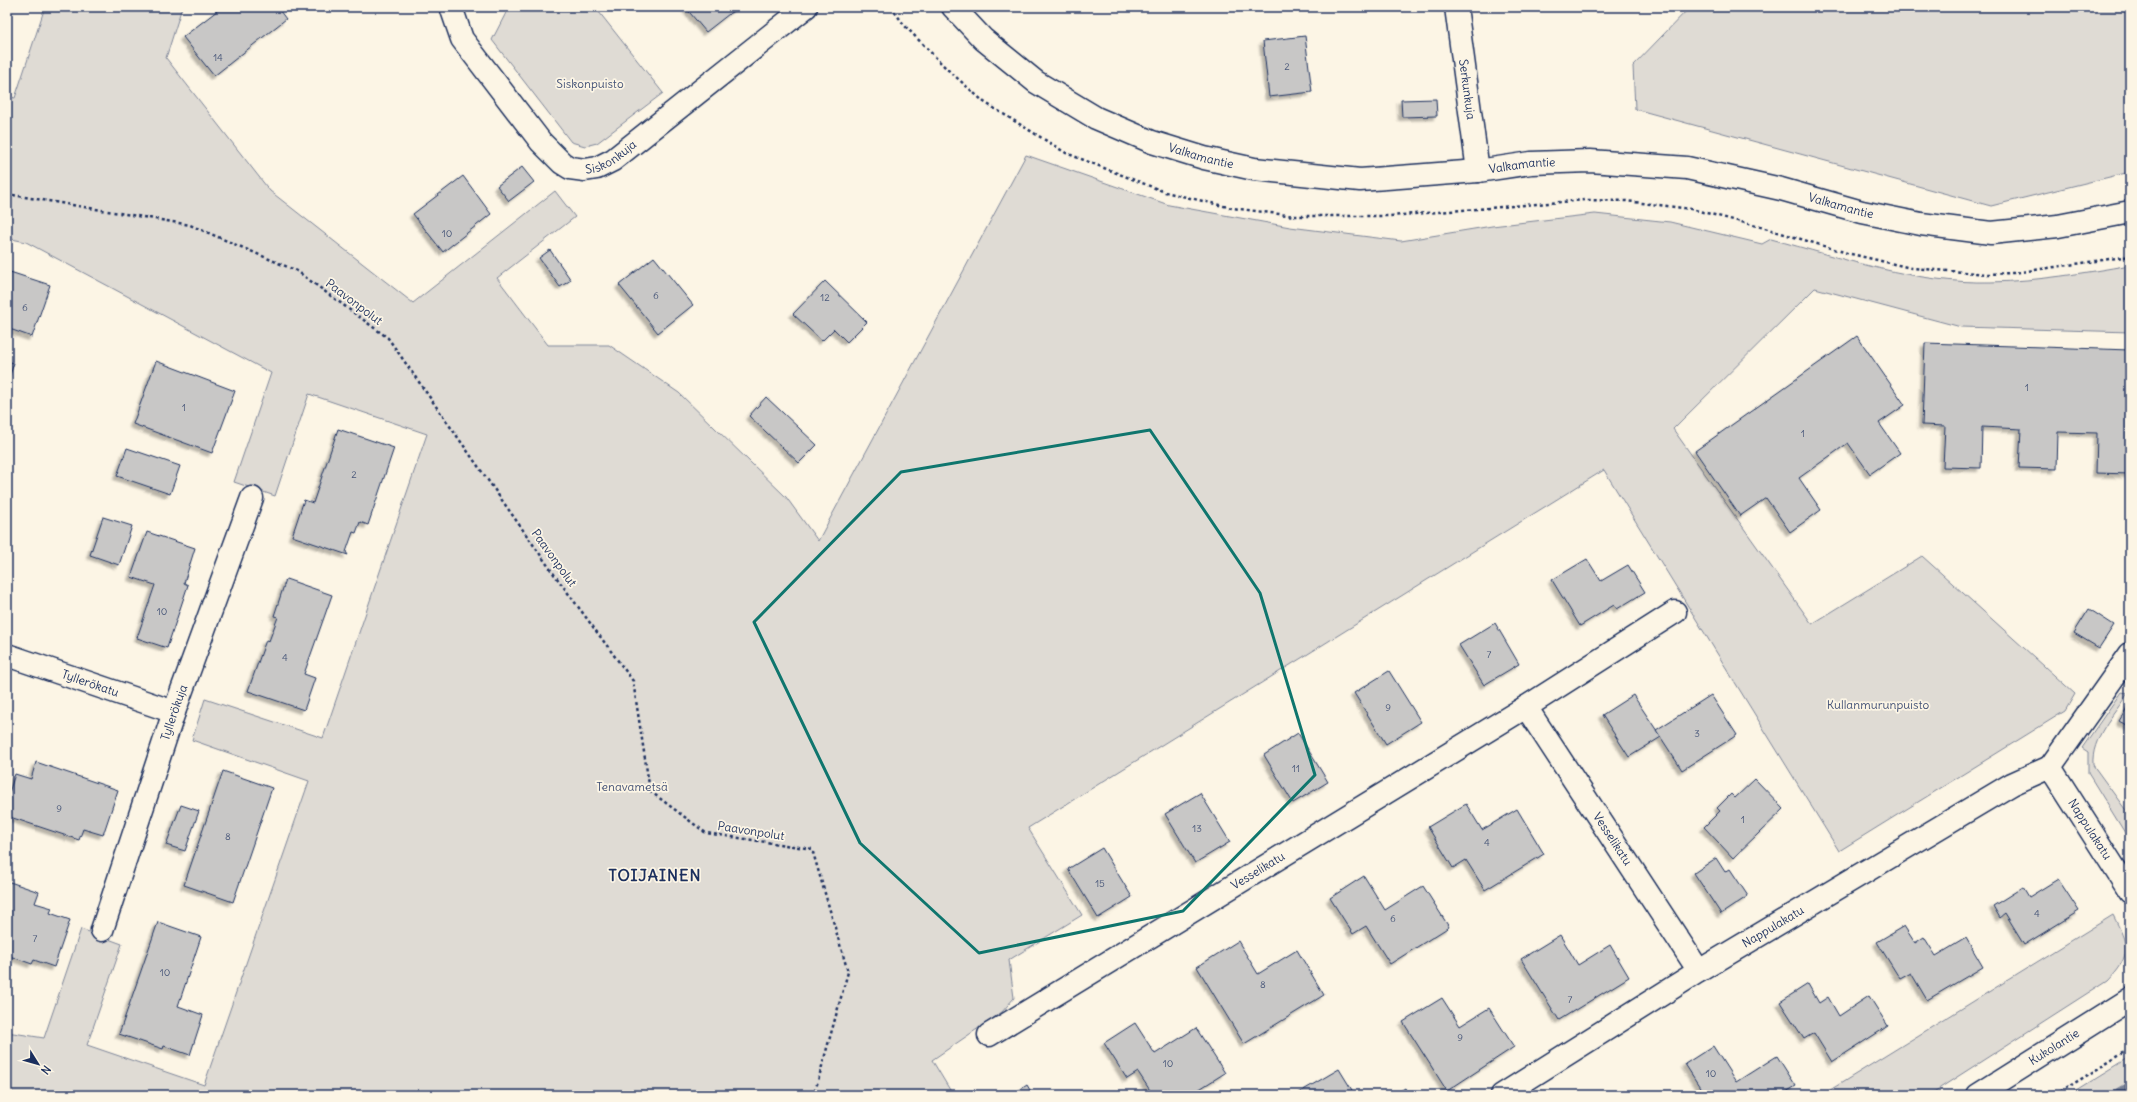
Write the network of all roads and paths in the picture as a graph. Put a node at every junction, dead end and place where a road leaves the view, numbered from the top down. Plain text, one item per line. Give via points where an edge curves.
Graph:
1 (451, 7) edge
2 (806, 7) edge
3 (953, 7) edge
4 (1456, 7) edge
5 (1478, 171) junction
6 (7, 194) edge
7 (2130, 212) edge
8 (252, 498) dead end
9 (1675, 612) dead end
10 (2130, 654) edge
11 (7, 655) edge
12 (1526, 707) junction
13 (174, 712) junction
14 (2050, 767) junction
15 (2130, 892) edge
16 (102, 930) dead end
17 (1699, 971) junction
18 (2130, 999) edge
19 (989, 1035) dead end
20 (2130, 1049) edge
21 (814, 1095) edge
22 (1502, 1095) edge
23 (1978, 1095) edge
24 (2055, 1095) edge

1 - 2 street, Siskonkuja via 462,39 541,142 570,168 585,170 597,168 613,160
3 - 5 street, Valkamantie via 983,39 1036,82 1096,118 1152,142 1204,158 1254,169 1360,180
4 - 5 street, Serkunkuja
5 - 7 street, Valkamantie via 1531,163 1590,161 1687,168 1781,189 1862,212 1922,224 1991,233 2058,226
6 - 21 path, Paavonpolut via 190,225 297,271 388,338 551,570 633,681 650,791 706,833 812,849 848,972
8 - 13 street, Tyllerökuja
9 - 12 street, Vesselikatu
10 - 14 street
11 - 13 street, Tyllerökatu
12 - 17 street, Vesselikatu
12 - 19 street, Vesselikatu
13 - 16 street, Tyllerökuja
14 - 15 street, Nappulakatu
14 - 17 street, Nappulakatu via 2012,784
17 - 22 street, Nappulakatu
18 - 23 street, Kukolantie
20 - 24 path

